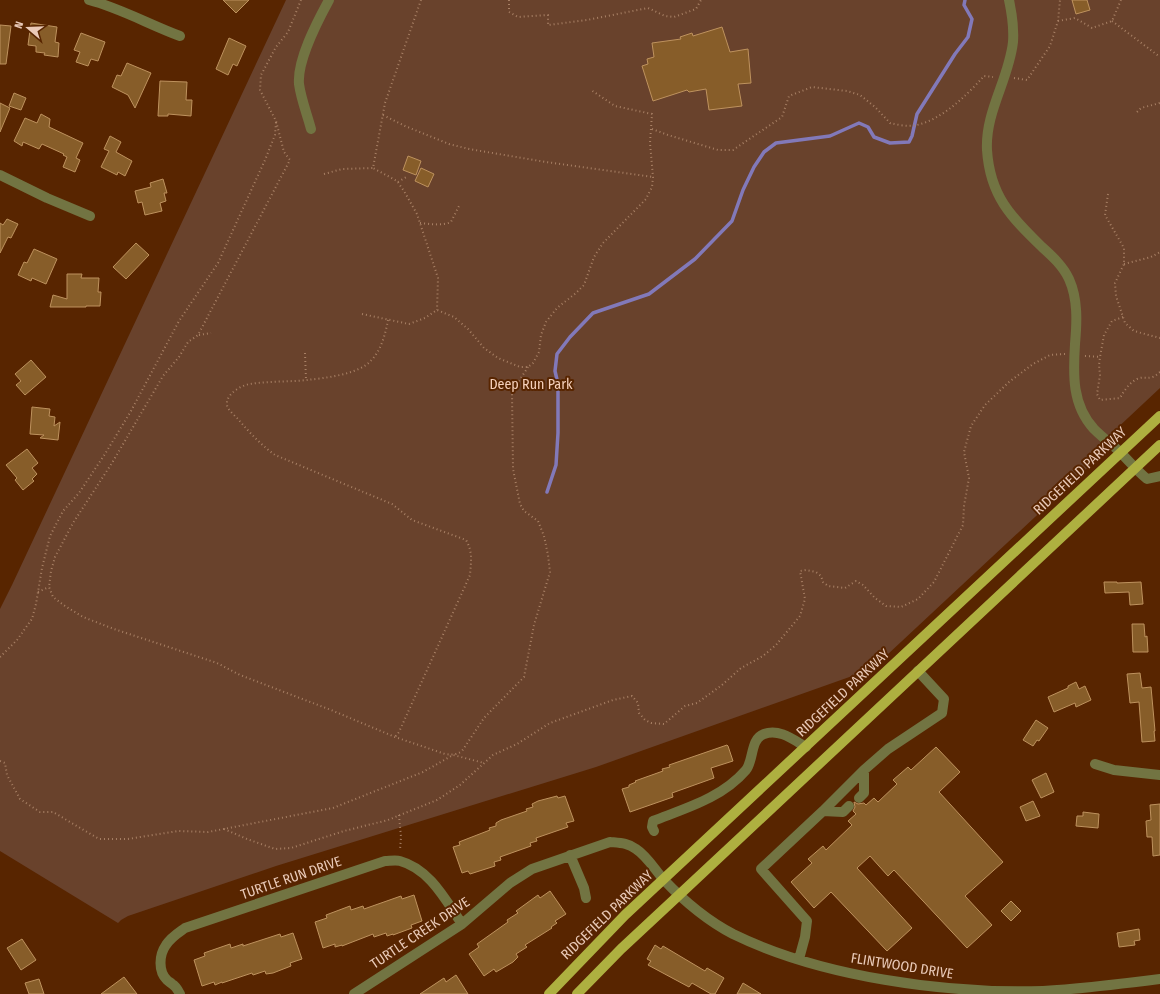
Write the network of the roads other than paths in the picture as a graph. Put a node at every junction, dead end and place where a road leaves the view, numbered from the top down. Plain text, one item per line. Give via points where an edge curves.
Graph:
1 (89, 0) edge
2 (329, 0) edge
3 (1009, 0) edge
4 (180, 36) dead end
5 (311, 129) dead end
6 (0, 175) edge
7 (90, 216) dead end
8 (1160, 416) edge
9 (1160, 445) edge
10 (1121, 453) junction
11 (1135, 469) junction
12 (1160, 476) edge
13 (918, 671) junction
14 (806, 747) junction
15 (1095, 764) dead end
16 (864, 770) junction
17 (1160, 775) edge
18 (859, 798) dead end
19 (849, 806) dead end
20 (823, 811) junction
21 (654, 831) dead end
22 (570, 855) junction
23 (664, 879) junction
24 (678, 894) junction
25 (586, 898) dead end
26 (462, 924) junction
27 (799, 959) junction
28 (1160, 980) edge
29 (950, 991) edge
30 (967, 992) edge
31 (180, 994) edge
32 (354, 994) edge
33 (549, 994) edge
34 (578, 994) edge

1 - 4 street
2 - 5 street via 307,47 299,73 302,100
3 - 10 street via 1013,43 990,118 987,149 989,165 999,196 1008,212 1064,269 1069,279 1076,305 1074,378 1079,405 1094,429
6 - 7 street
8 - 10 main road, RIDGEFIELD PARKWAY
9 - 11 main road
10 - 11 street
10 - 14 main road, RIDGEFIELD PARKWAY
11 - 12 street via 1147,479
11 - 13 main road
13 - 16 street via 944,698 942,713 888,749
13 - 24 main road
14 - 21 street via 778,732 763,734 756,742 747,769 732,784 716,795 653,821
14 - 23 main road, RIDGEFIELD PARKWAY
15 - 17 street via 1114,770
16 - 18 street via 864,793
16 - 20 street
19 - 20 street via 843,812
20 - 27 street via 761,869 806,921
22 - 23 street, TURTLE CREEK DRIVE via 610,842 623,843 638,850
22 - 25 street
22 - 26 street, TURTLE CREEK DRIVE via 532,869 510,883
23 - 24 street, FLINTWOOD DRIVE
23 - 33 main road, RIDGEFIELD PARKWAY via 604,935
24 - 27 street, FLINTWOOD DRIVE via 733,933
24 - 34 main road
26 - 31 street, TURTLE RUN DRIVE via 432,881 421,871 400,861 385,861 185,928 165,945 160,965 167,981 173,984
26 - 32 street, TURTLE CREEK DRIVE
27 - 29 street, FLINTWOOD DRIVE via 885,981
28 - 30 street, FLINTWOOD DRIVE via 1042,991
29 - 30 street, FLINTWOOD DRIVE

